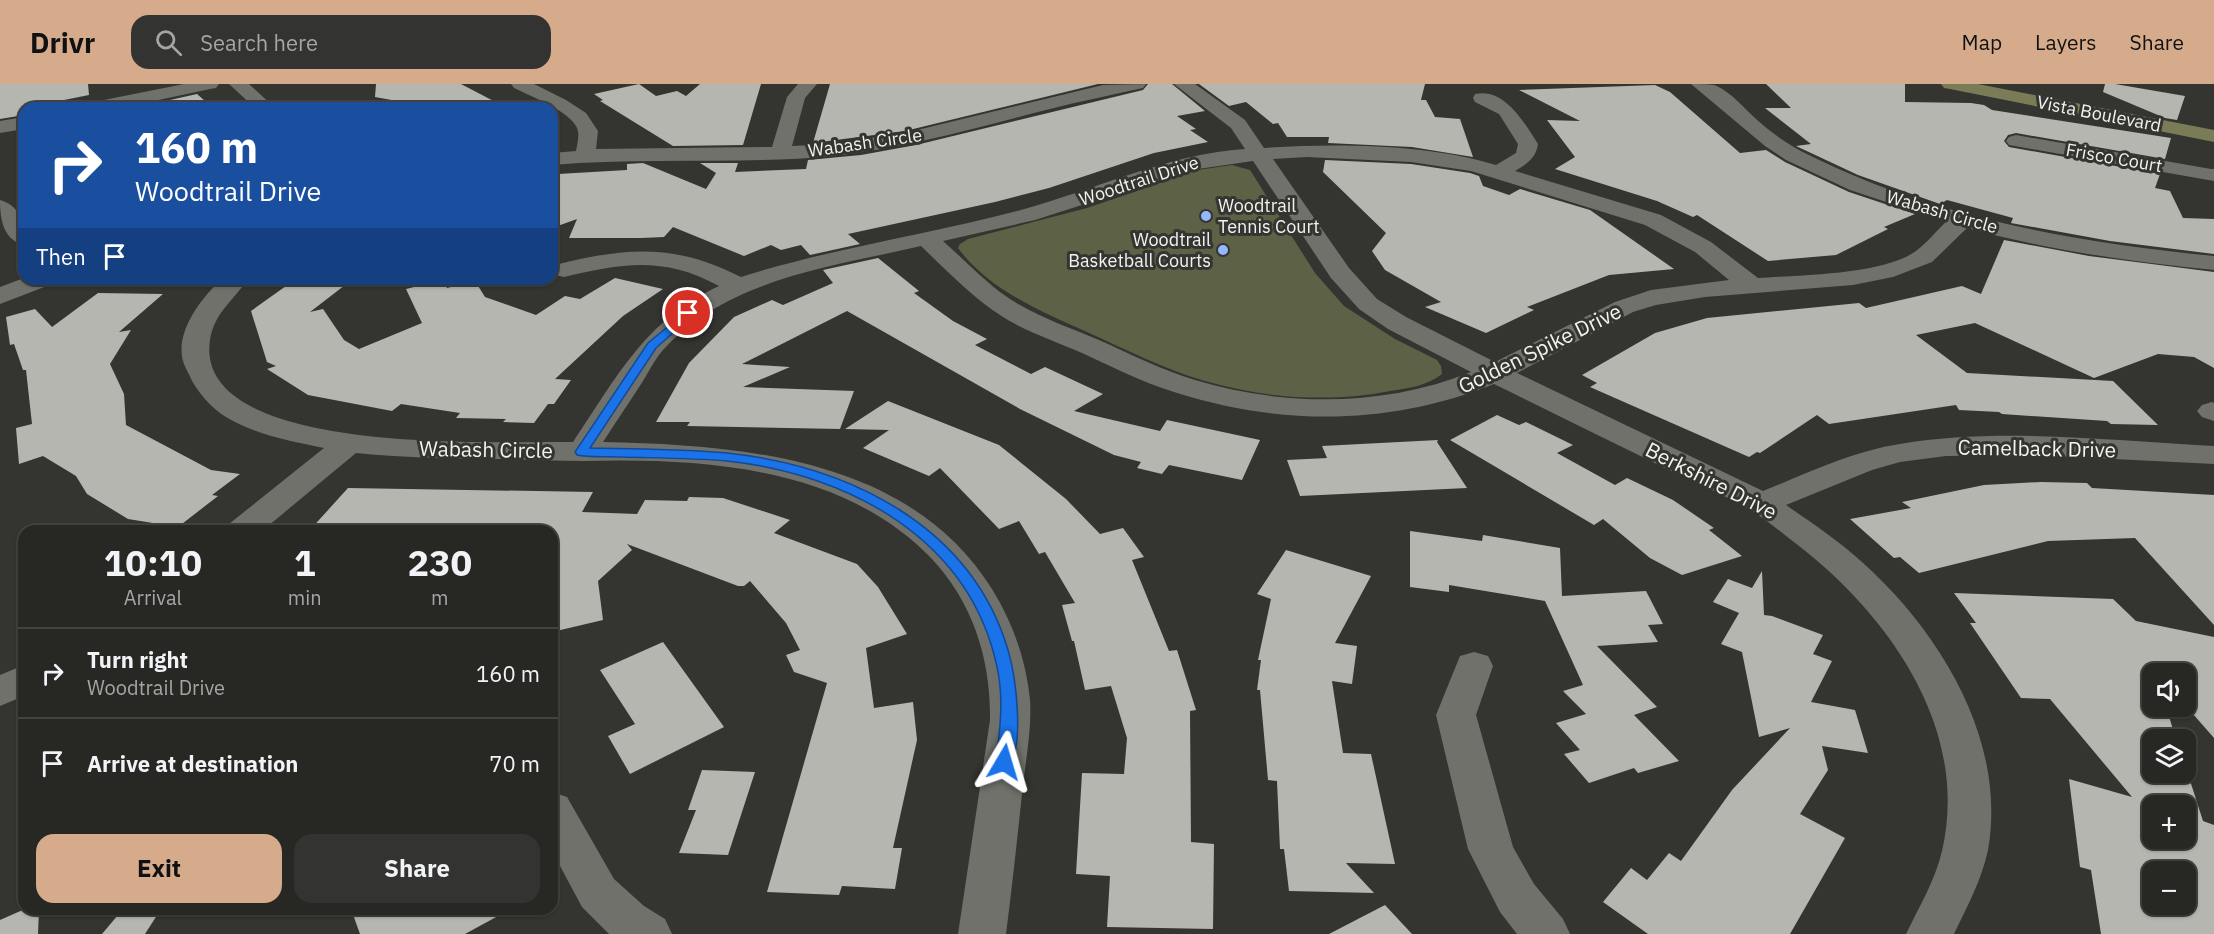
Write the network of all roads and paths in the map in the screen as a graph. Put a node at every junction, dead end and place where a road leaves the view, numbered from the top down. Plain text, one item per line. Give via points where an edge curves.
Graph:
1 (210, 84) edge
2 (238, 84) edge
3 (520, 84) edge
4 (808, 84) edge
5 (1137, 84) edge
6 (1183, 84) edge
7 (1700, 84) edge
8 (1950, 84) edge
9 (1994, 84) edge
10 (1482, 98) dead end
11 (123, 102) edge
12 (259, 102) edge
13 (554, 102) edge
14 (558, 104) edge
15 (2064, 108) junction
16 (18, 124) edge
17 (0, 128) edge
18 (2214, 128) edge
19 (2214, 136) edge
20 (2016, 141) dead end
21 (780, 154) junction
22 (1257, 154) junction
23 (585, 155) junction
24 (558, 158) edge
25 (1502, 171) junction
26 (2213, 174) edge
27 (5, 201) edge
28 (1962, 220) junction
29 (18, 226) edge
30 (927, 239) junction
31 (2214, 263) edge
32 (564, 270) dead end
33 (28, 285) edge
34 (231, 285) edge
35 (739, 286) junction
36 (1753, 286) junction
37 (0, 296) edge
38 (1495, 373) junction
39 (348, 444) junction
40 (581, 452) junction
41 (2214, 455) edge
42 (1762, 503) junction
43 (248, 525) edge
44 (1474, 666) dead end
45 (18, 682) edge
46 (0, 692) edge
47 (558, 820) edge
48 (648, 934) edge
49 (982, 934) edge
50 (1546, 934) edge
51 (1930, 934) edge

1 - 11 street
2 - 12 street
3 - 13 street
4 - 21 street via 796,97
5 - 21 street, Wabash Circle via 1051,101 907,139
6 - 22 street, Berkshire Drive via 1238,124
7 - 28 street, Wabash Circle via 1767,138 1813,166 1880,195
8 - 15 main road, Vista Boulevard
9 - 18 main road, Vista Boulevard
10 - 25 street via 1506,110 1528,144 1523,158
14 - 23 street via 584,121 588,130
15 - 18 main road
15 - 19 main road, Vista Boulevard
16 - 17 street
20 - 26 street, Frisco Court
21 - 23 street, Wabash Circle
22 - 25 street, Woodtrail Drive via 1336,151 1411,156
22 - 30 street, Woodtrail Drive via 1187,164 1049,209
22 - 38 street, Berkshire Drive via 1340,273 1368,304 1416,334
23 - 24 street, Wabash Circle
25 - 36 street, Woodtrail Drive via 1653,220 1703,246
27 - 29 street
28 - 31 street, Wabash Circle via 2114,252
28 - 36 street, Golden Spike Drive via 1923,256 1884,272
30 - 35 street, Woodtrail Drive via 789,270
30 - 38 street, Golden Spike Drive via 983,291 1011,311 1165,379 1227,398 1310,408 1390,405 1445,393
32 - 35 street via 615,259 669,259 704,269
33 - 37 street
34 - 39 street, Wabash Circle via 209,309 199,329 195,352 200,373 213,392 234,410 264,424
35 - 40 street, Woodtrail Drive via 688,313 652,346
36 - 38 street, Golden Spike Drive via 1678,292 1624,307
38 - 42 street, Berkshire Drive
39 - 40 street, Wabash Circle
39 - 43 street
40 - 49 street, Wabash Circle via 680,454 783,467 831,481 875,501 911,523 945,552 971,584 988,615 1006,668 1010,719
41 - 42 street, Camelback Drive via 1995,445 1946,447 1862,463
42 - 51 street, Berkshire Drive via 1807,534 1888,609 1920,652 1947,701 1964,750 1970,802 1965,851
44 - 50 street via 1456,715 1491,849 1517,898
45 - 46 street
47 - 48 street via 598,893 627,921

